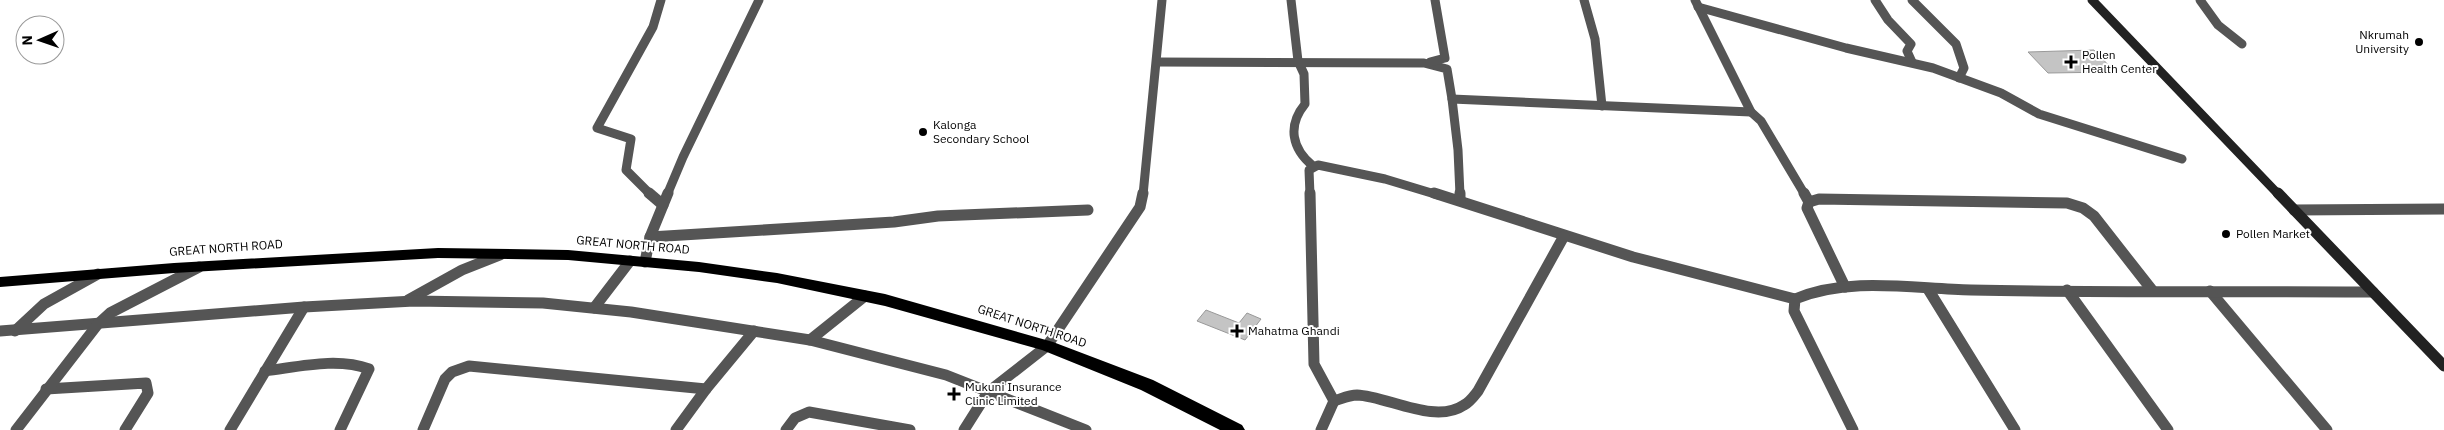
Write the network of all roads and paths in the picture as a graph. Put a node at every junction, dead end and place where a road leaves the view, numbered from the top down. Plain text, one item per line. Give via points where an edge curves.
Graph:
1 (661, 0) edge
2 (759, 0) edge
3 (1162, 0) edge
4 (1291, 0) edge
5 (1435, 0) edge
6 (1584, 0) edge
7 (1875, 0) edge
8 (1912, 0) edge
9 (2092, 0) edge
10 (2200, 0) edge
11 (1696, 3) edge
12 (2242, 44) dead end
13 (1444, 59) junction
14 (1298, 61) junction
15 (1157, 62) junction
16 (1912, 62) junction
17 (1424, 63) junction
18 (1447, 70) junction
19 (1959, 78) junction
20 (1452, 99) junction
21 (1602, 106) junction
22 (1751, 112) junction
23 (2182, 159) dead end
24 (1313, 166) junction
25 (1460, 200) junction
26 (1809, 202) junction
27 (663, 205) junction
28 (2443, 209) edge
29 (1088, 210) dead end
30 (2294, 210) junction
31 (1564, 236) junction
32 (650, 237) junction
33 (503, 254) junction
34 (638, 262) junction
35 (202, 266) junction
36 (99, 274) junction
37 (0, 282) edge
38 (1846, 287) junction
39 (1928, 290) junction
40 (2067, 290) junction
41 (2152, 290) junction
42 (2210, 291) junction
43 (2373, 292) junction
44 (865, 296) junction
45 (1795, 299) junction
46 (405, 302) junction
47 (304, 306) junction
48 (594, 308) junction
49 (98, 324) junction
50 (15, 331) junction
51 (754, 331) junction
52 (0, 332) edge
53 (810, 340) junction
54 (1047, 346) junction
55 (2444, 366) edge
56 (265, 371) junction
57 (46, 389) junction
58 (706, 389) junction
59 (988, 392) junction
60 (1334, 402) junction
61 (16, 430) edge
62 (125, 430) edge
63 (230, 430) edge
64 (340, 430) edge
65 (423, 430) edge
66 (676, 430) edge
67 (786, 430) edge
68 (910, 430) edge
69 (964, 430) edge
70 (1086, 430) edge
71 (1236, 430) edge
72 (1321, 430) edge
73 (1853, 430) edge
74 (2015, 430) edge
75 (2168, 430) edge
76 (2327, 430) edge

1 - 27 street via 653,26 596,128 632,140 626,170
2 - 27 street
3 - 15 street
4 - 14 street
5 - 13 street
6 - 21 street via 1598,56
7 - 16 street via 1888,20 1909,41 1907,51
8 - 19 street via 1956,44 1964,68
9 - 30 street
10 - 12 street via 2218,25
11 - 16 street via 1846,48
11 - 22 street
13 - 17 street
13 - 18 street
14 - 15 street
14 - 17 street
14 - 24 street via 1304,74 1306,104 1297,114 1294,140 1302,157
15 - 54 street via 1140,207
16 - 19 street
17 - 18 street
18 - 20 street
19 - 23 street via 2001,93 2039,114
20 - 21 street
20 - 25 street
21 - 22 street
22 - 26 street via 1760,121
24 - 25 street via 1341,169
24 - 60 street via 1309,170 1314,364
25 - 31 street
26 - 38 street via 1807,208
26 - 41 street via 1819,199 2067,203 2094,216
27 - 32 street
28 - 30 street
29 - 32 street via 938,216 894,222
30 - 43 street
31 - 45 street via 1663,266
31 - 60 street via 1478,391 1462,407 1428,410 1355,395
32 - 34 street
33 - 34 highway, GREAT NORTH ROAD via 568,255
33 - 35 highway, GREAT NORTH ROAD via 379,254
33 - 46 street via 462,270
34 - 44 highway, GREAT NORTH ROAD via 777,278
34 - 48 street
35 - 36 highway, GREAT NORTH ROAD
35 - 49 street via 138,297
36 - 37 highway, GREAT NORTH ROAD
36 - 50 street via 44,304
38 - 39 street
38 - 45 street via 1806,292
39 - 40 street
39 - 74 street
40 - 41 street
40 - 75 street
41 - 42 street
42 - 43 street
42 - 76 street
43 - 55 street
44 - 53 street
44 - 54 highway, GREAT NORTH ROAD
45 - 73 street via 1794,311
46 - 47 street
46 - 48 street via 542,303
47 - 49 street
47 - 56 street
48 - 51 street
49 - 50 street
49 - 57 street
50 - 52 street
51 - 53 street
51 - 58 street
53 - 59 street via 946,375
54 - 59 street
54 - 71 highway, GREAT NORTH ROAD via 1147,385
56 - 63 street
56 - 64 street via 340,364 362,364 369,369
57 - 61 street
57 - 62 street via 146,383 148,393
58 - 65 street via 470,366 452,372 446,379
58 - 66 street
59 - 69 street
59 - 70 street
60 - 72 street
67 - 68 street via 795,418 809,412

